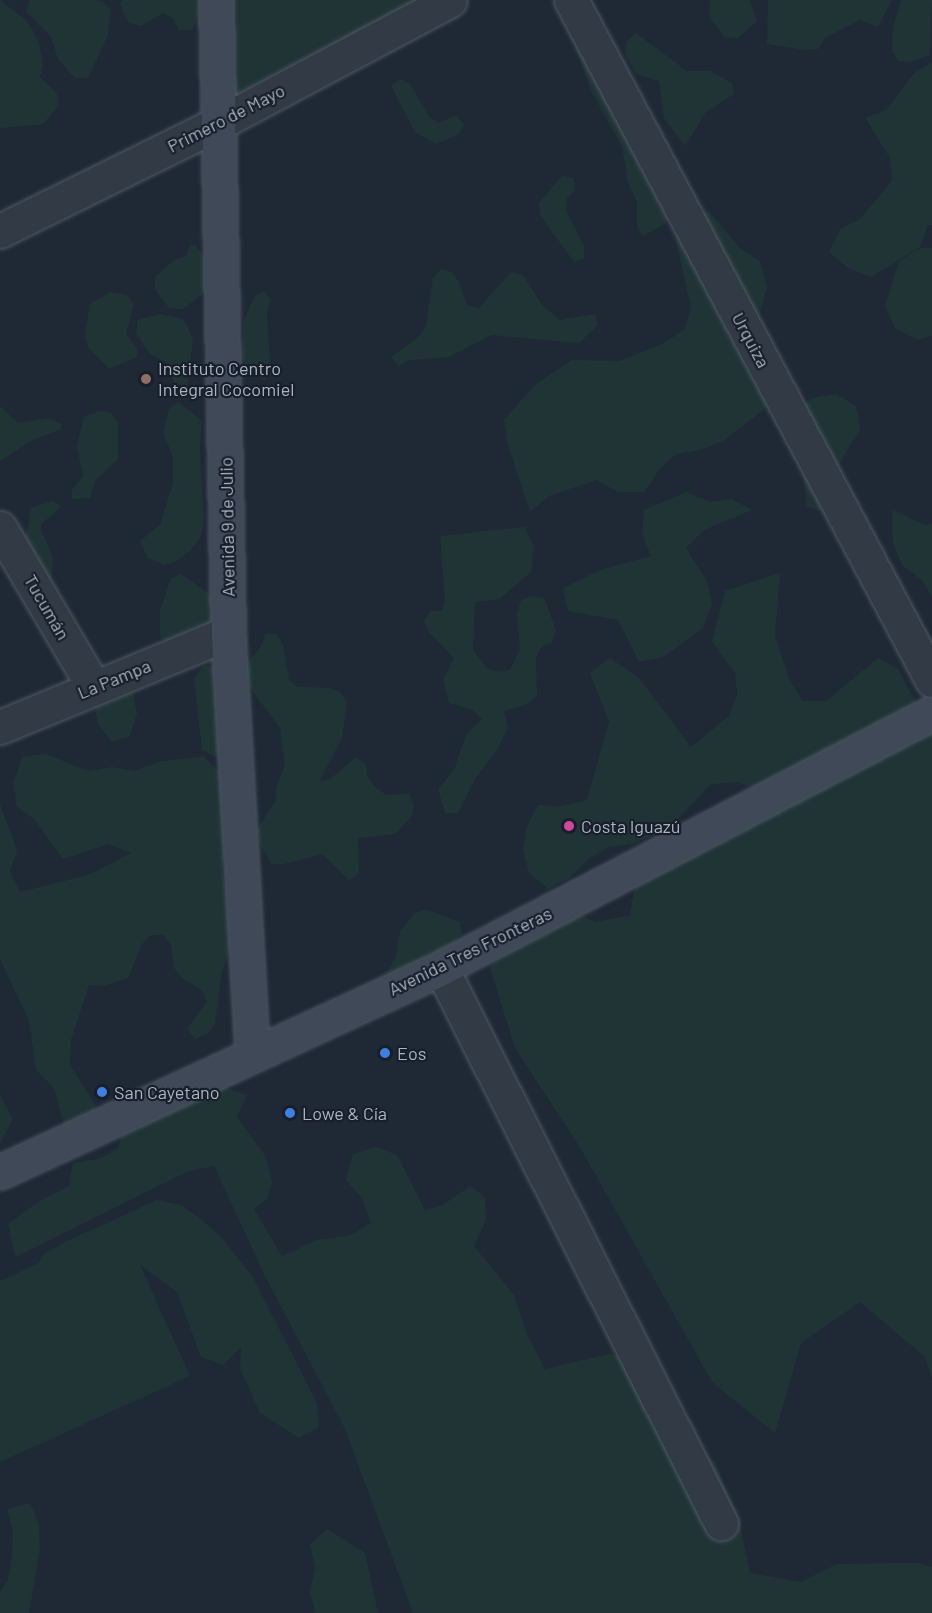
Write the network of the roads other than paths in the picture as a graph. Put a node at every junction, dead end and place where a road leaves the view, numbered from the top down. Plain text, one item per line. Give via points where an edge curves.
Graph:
1 (216, 0) edge
2 (450, 0) edge
3 (571, 0) edge
4 (221, 122) junction
5 (0, 231) edge
6 (0, 528) edge
7 (228, 633) junction
8 (932, 680) edge
9 (93, 686) junction
10 (932, 713) edge
11 (0, 727) edge
12 (441, 968) junction
13 (252, 1053) junction
14 (0, 1172) edge
15 (721, 1523) dead end

1 - 4 main road, Avenida 9 de Julio
2 - 4 street, Primero de Mayo
3 - 8 street, Urquiza
4 - 5 street, Primero de Mayo
4 - 7 main road, Avenida 9 de Julio
6 - 9 street, Tucumán
7 - 9 street, La Pampa
7 - 13 main road, Avenida 9 de Julio
9 - 11 street, La Pampa
10 - 12 main road, Avenida Tres Fronteras
12 - 13 main road, Avenida Tres Fronteras
12 - 15 street
13 - 14 main road, Avenida Tres Fronteras

